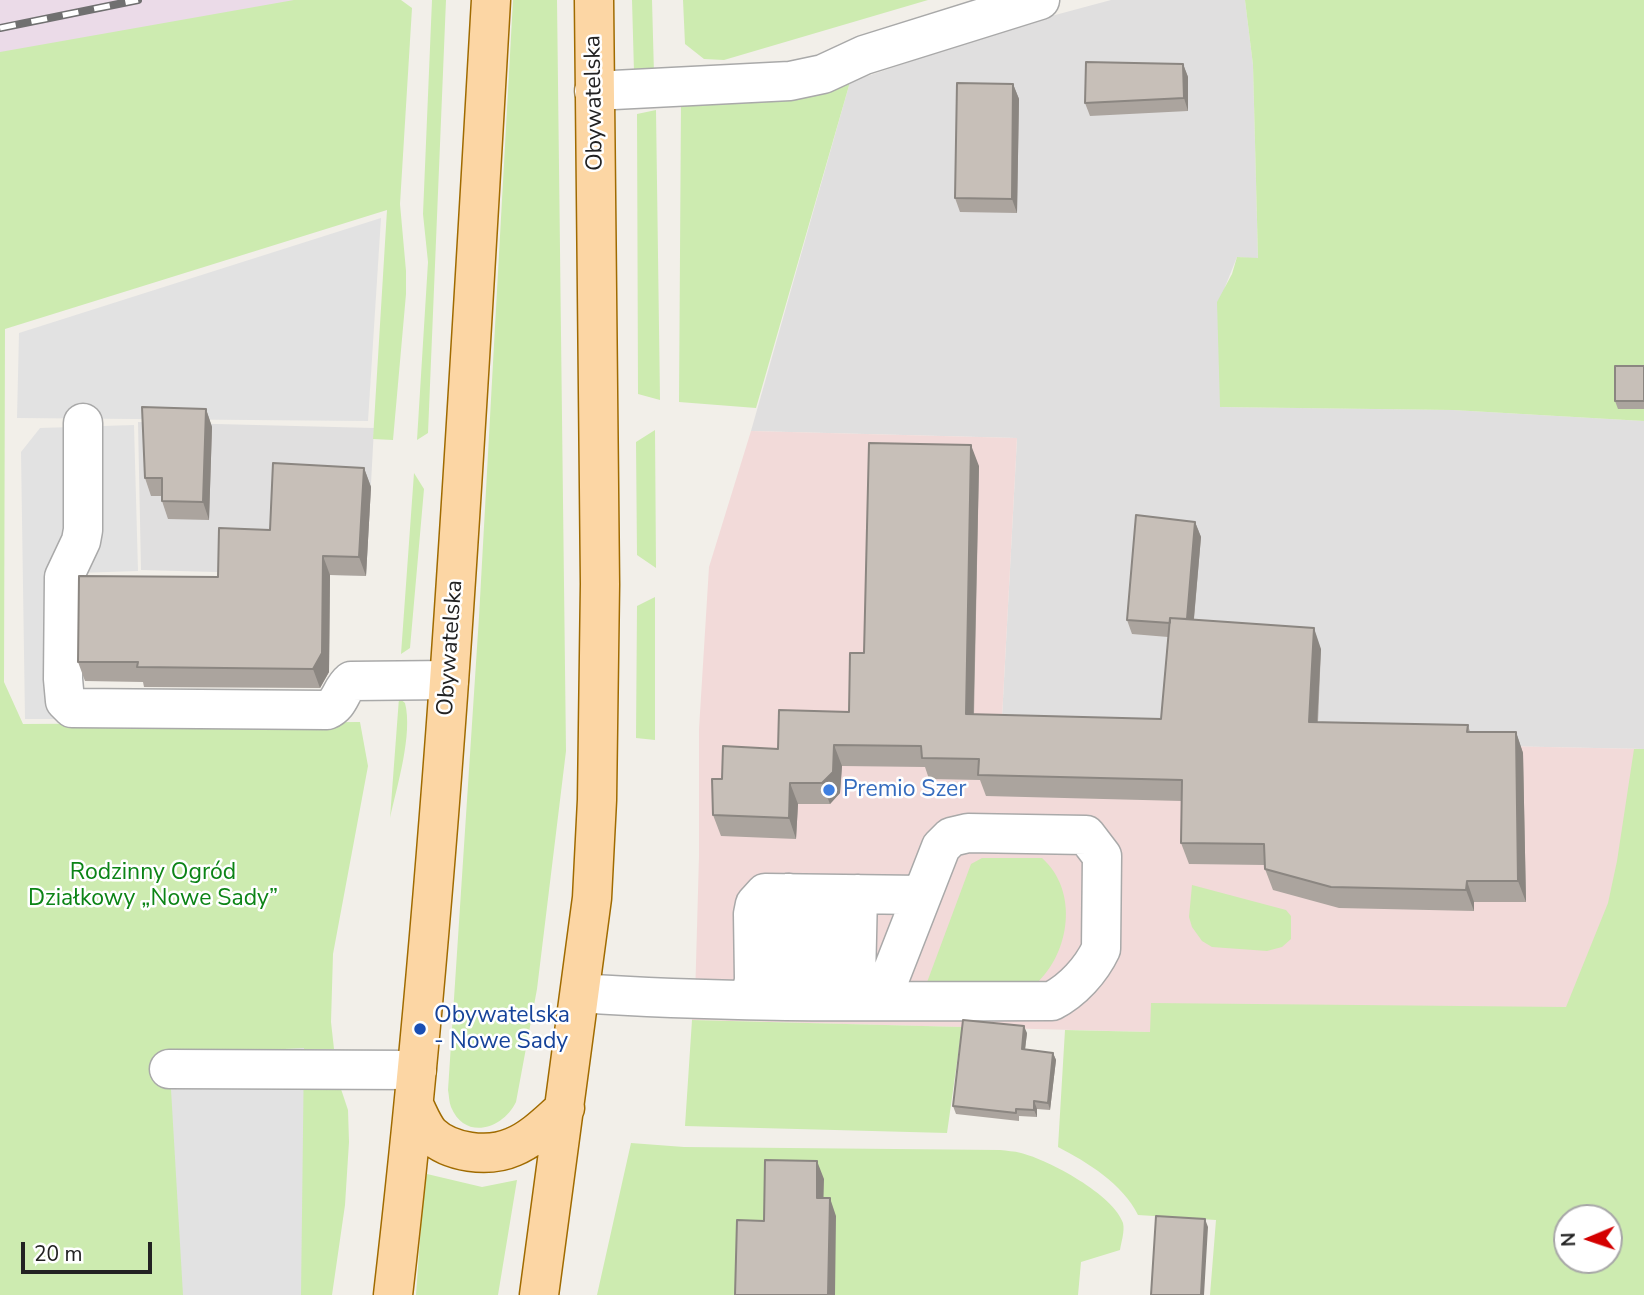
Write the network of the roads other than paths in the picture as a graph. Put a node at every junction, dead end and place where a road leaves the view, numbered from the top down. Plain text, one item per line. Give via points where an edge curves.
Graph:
1 (491, 0) edge
2 (594, 0) edge
3 (1041, 0) edge
4 (594, 91) junction
5 (83, 423) dead end
6 (449, 680) junction
7 (804, 893) junction
8 (858, 894) junction
9 (922, 895) junction
10 (580, 993) junction
11 (808, 1000) junction
12 (169, 1069) dead end
13 (415, 1087) junction
14 (565, 1108) junction
15 (393, 1295) edge
16 (539, 1295) edge

1 - 6 main road, Obywatelska
2 - 4 main road, Obywatelska
3 - 4 lane via 790,81
4 - 10 main road, Obywatelska via 600,584 592,898
5 - 6 lane via 83,530 64,577 63,679 65,701 72,708 327,710 351,681
6 - 13 main road, Obywatelska
7 - 8 lane
7 - 11 lane via 820,982
7 - 11 lane via 765,893 755,904 752,990
8 - 9 lane
8 - 11 lane via 856,981
9 - 11 lane via 882,988
9 - 11 lane via 941,847 950,837 968,833 1086,835 1102,856 1101,949 1068,993 1052,1000
10 - 11 lane
10 - 14 main road, Obywatelska
12 - 13 lane
13 - 14 main road via 422,1123 438,1140 483,1154 519,1144
13 - 15 main road, Obywatelska
14 - 16 main road, Obywatelska

